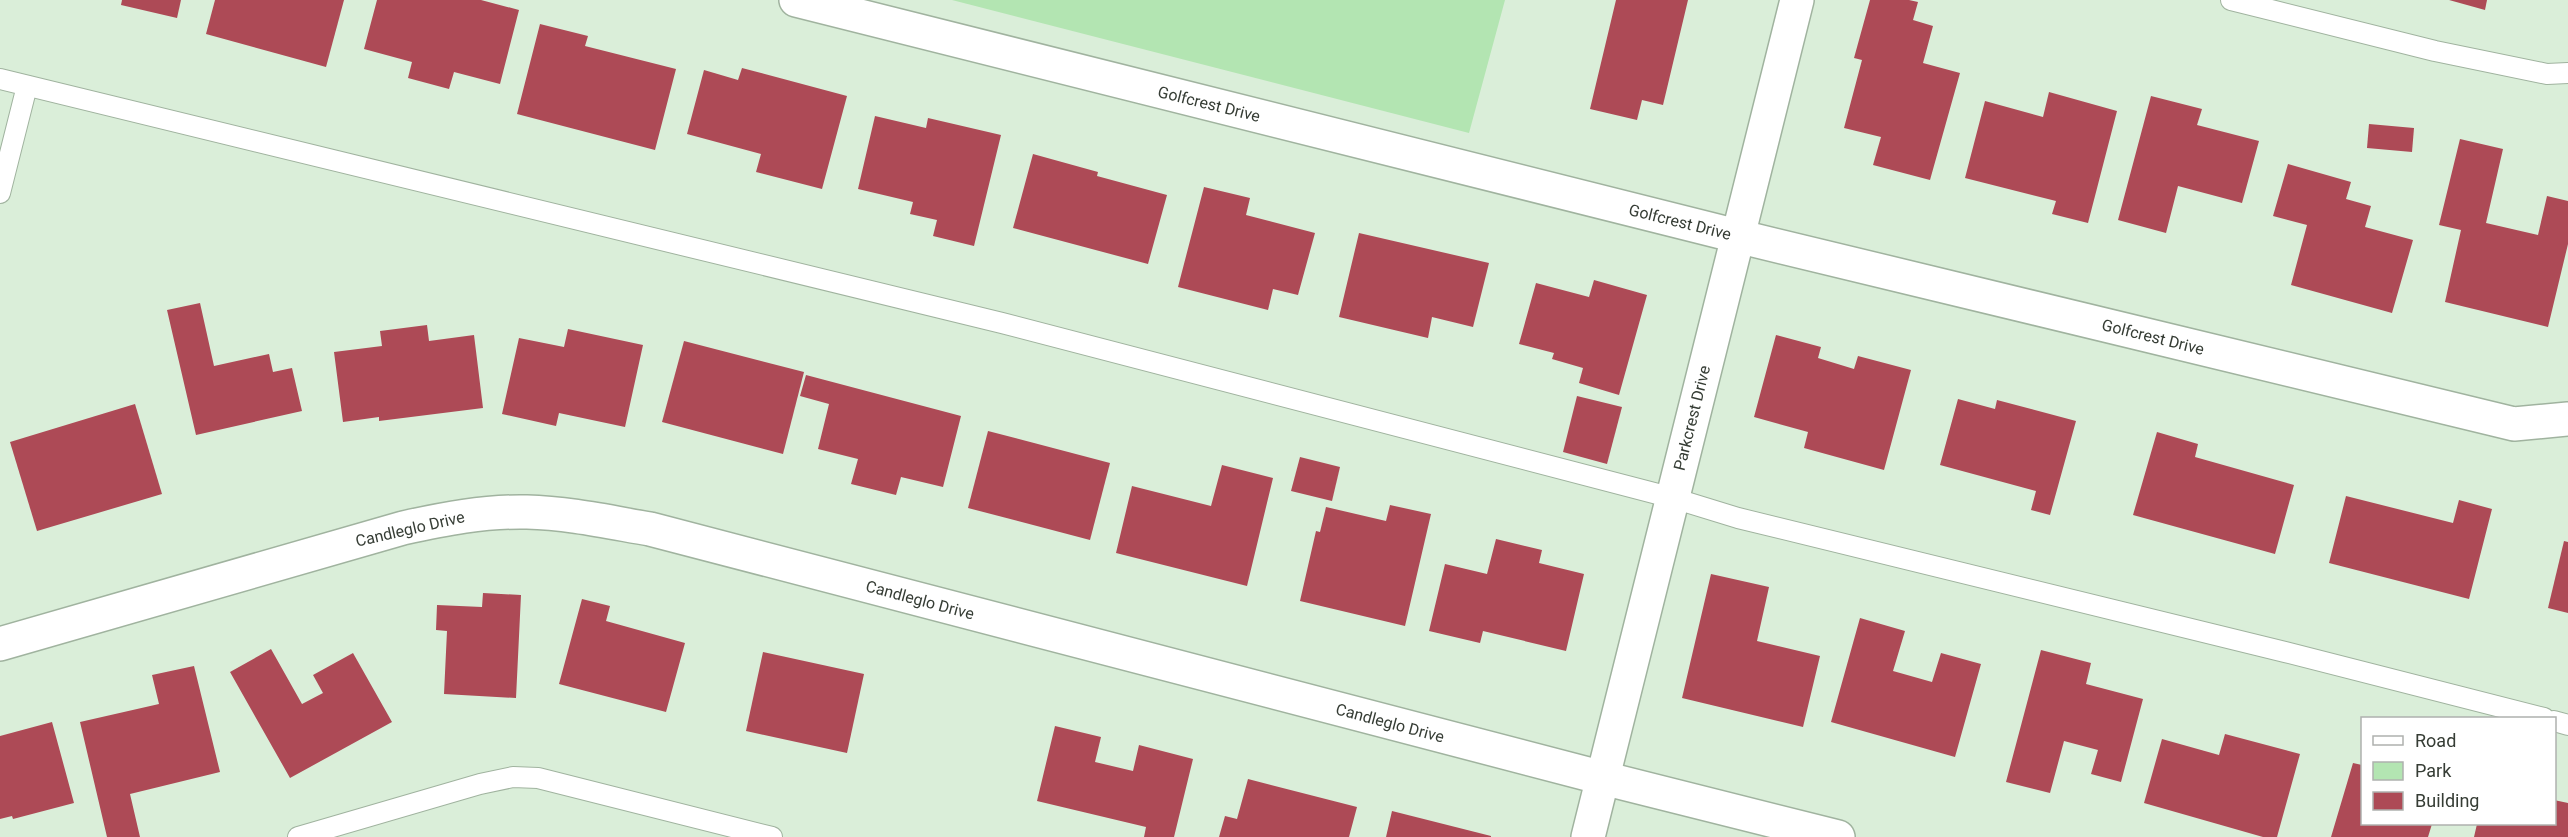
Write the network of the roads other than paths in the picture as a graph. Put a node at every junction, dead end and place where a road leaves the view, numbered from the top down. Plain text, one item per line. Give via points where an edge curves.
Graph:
1 (796, 0) edge
2 (1797, 0) edge
3 (2231, 0) edge
4 (2568, 73) edge
5 (0, 79) edge
6 (27, 86) junction
7 (0, 193) edge
8 (1737, 236) junction
9 (2568, 419) edge
10 (1673, 498) junction
11 (0, 644) edge
12 (2540, 717) edge
13 (1603, 778) junction
14 (298, 837) edge
15 (772, 837) edge
16 (1588, 837) edge
17 (1838, 837) edge

1 - 8 street, Golfcrest Drive
2 - 8 street, Parkcrest Drive
3 - 4 lane via 2435,51 2547,74
5 - 6 lane
6 - 7 lane
6 - 10 lane via 1002,323
8 - 9 street, Golfcrest Drive via 2514,424
8 - 10 street, Parkcrest Drive
10 - 12 lane via 1738,518
10 - 13 street, Parkcrest Drive
11 - 13 street, Candleglo Drive via 403,528 444,519 507,513 569,515 650,529
13 - 16 street, Parkcrest Drive
13 - 17 street, Candleglo Drive
14 - 15 lane via 513,777 538,778

